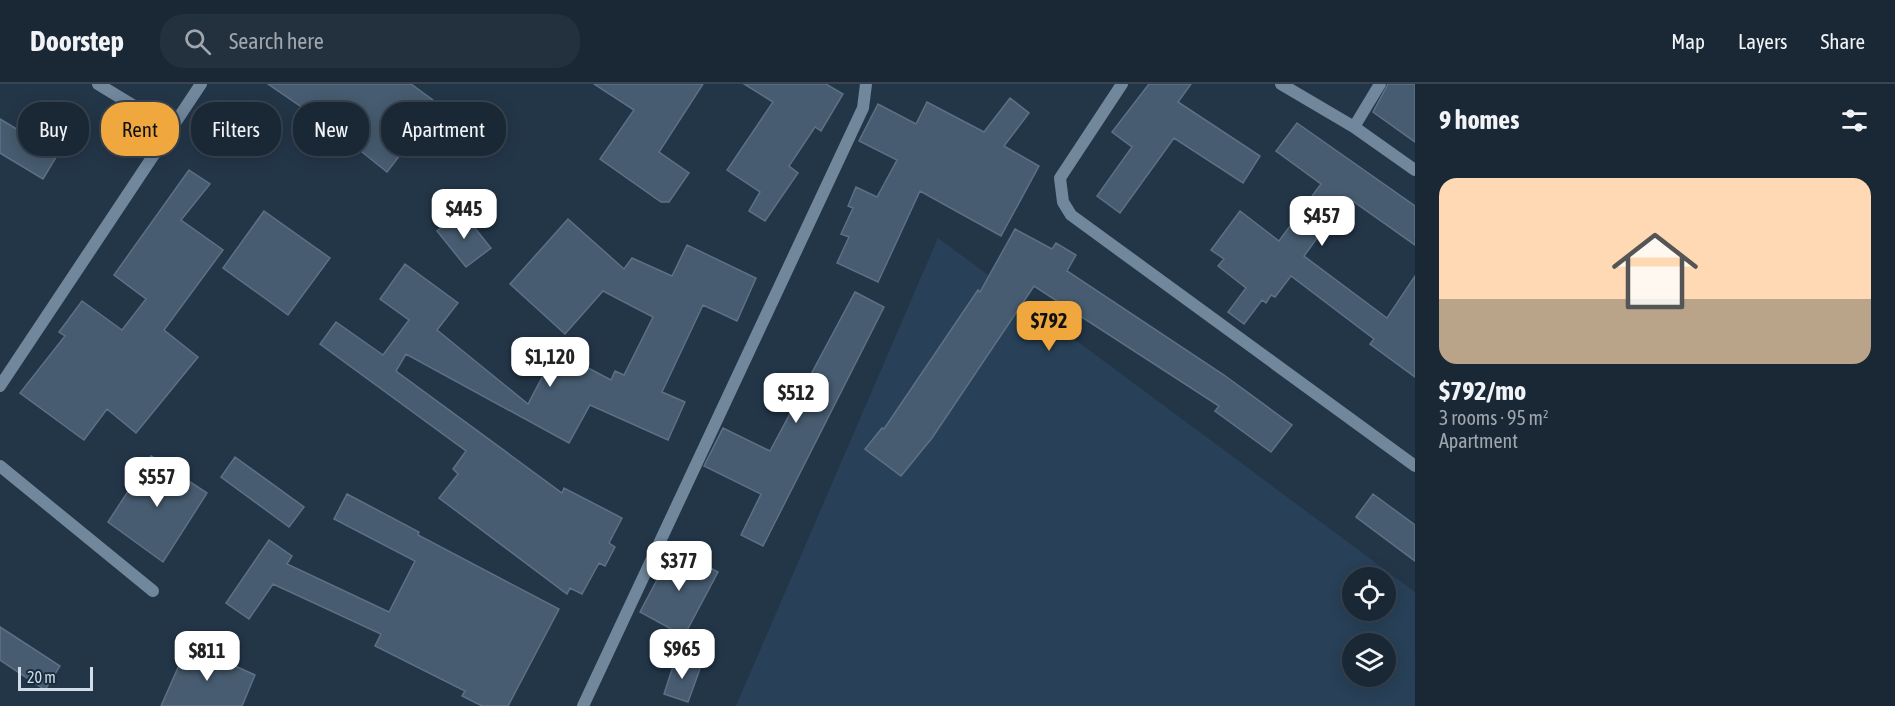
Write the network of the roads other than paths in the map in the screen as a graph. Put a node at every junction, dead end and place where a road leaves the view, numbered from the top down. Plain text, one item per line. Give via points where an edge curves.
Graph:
1 (98, 84) edge
2 (201, 84) edge
3 (866, 84) edge
4 (1122, 84) edge
5 (1281, 84) edge
6 (1380, 84) edge
7 (128, 102) edge
8 (179, 118) edge
9 (1354, 127) junction
10 (154, 156) edge
11 (1415, 170) edge
12 (0, 386) edge
13 (0, 466) edge
14 (1415, 466) edge
15 (153, 591) dead end
16 (583, 706) edge

1 - 7 street
2 - 8 street
3 - 16 street via 863,108
4 - 14 street via 1060,178 1063,202 1071,215
5 - 9 street
6 - 9 street
9 - 11 street
10 - 12 street
13 - 15 street

